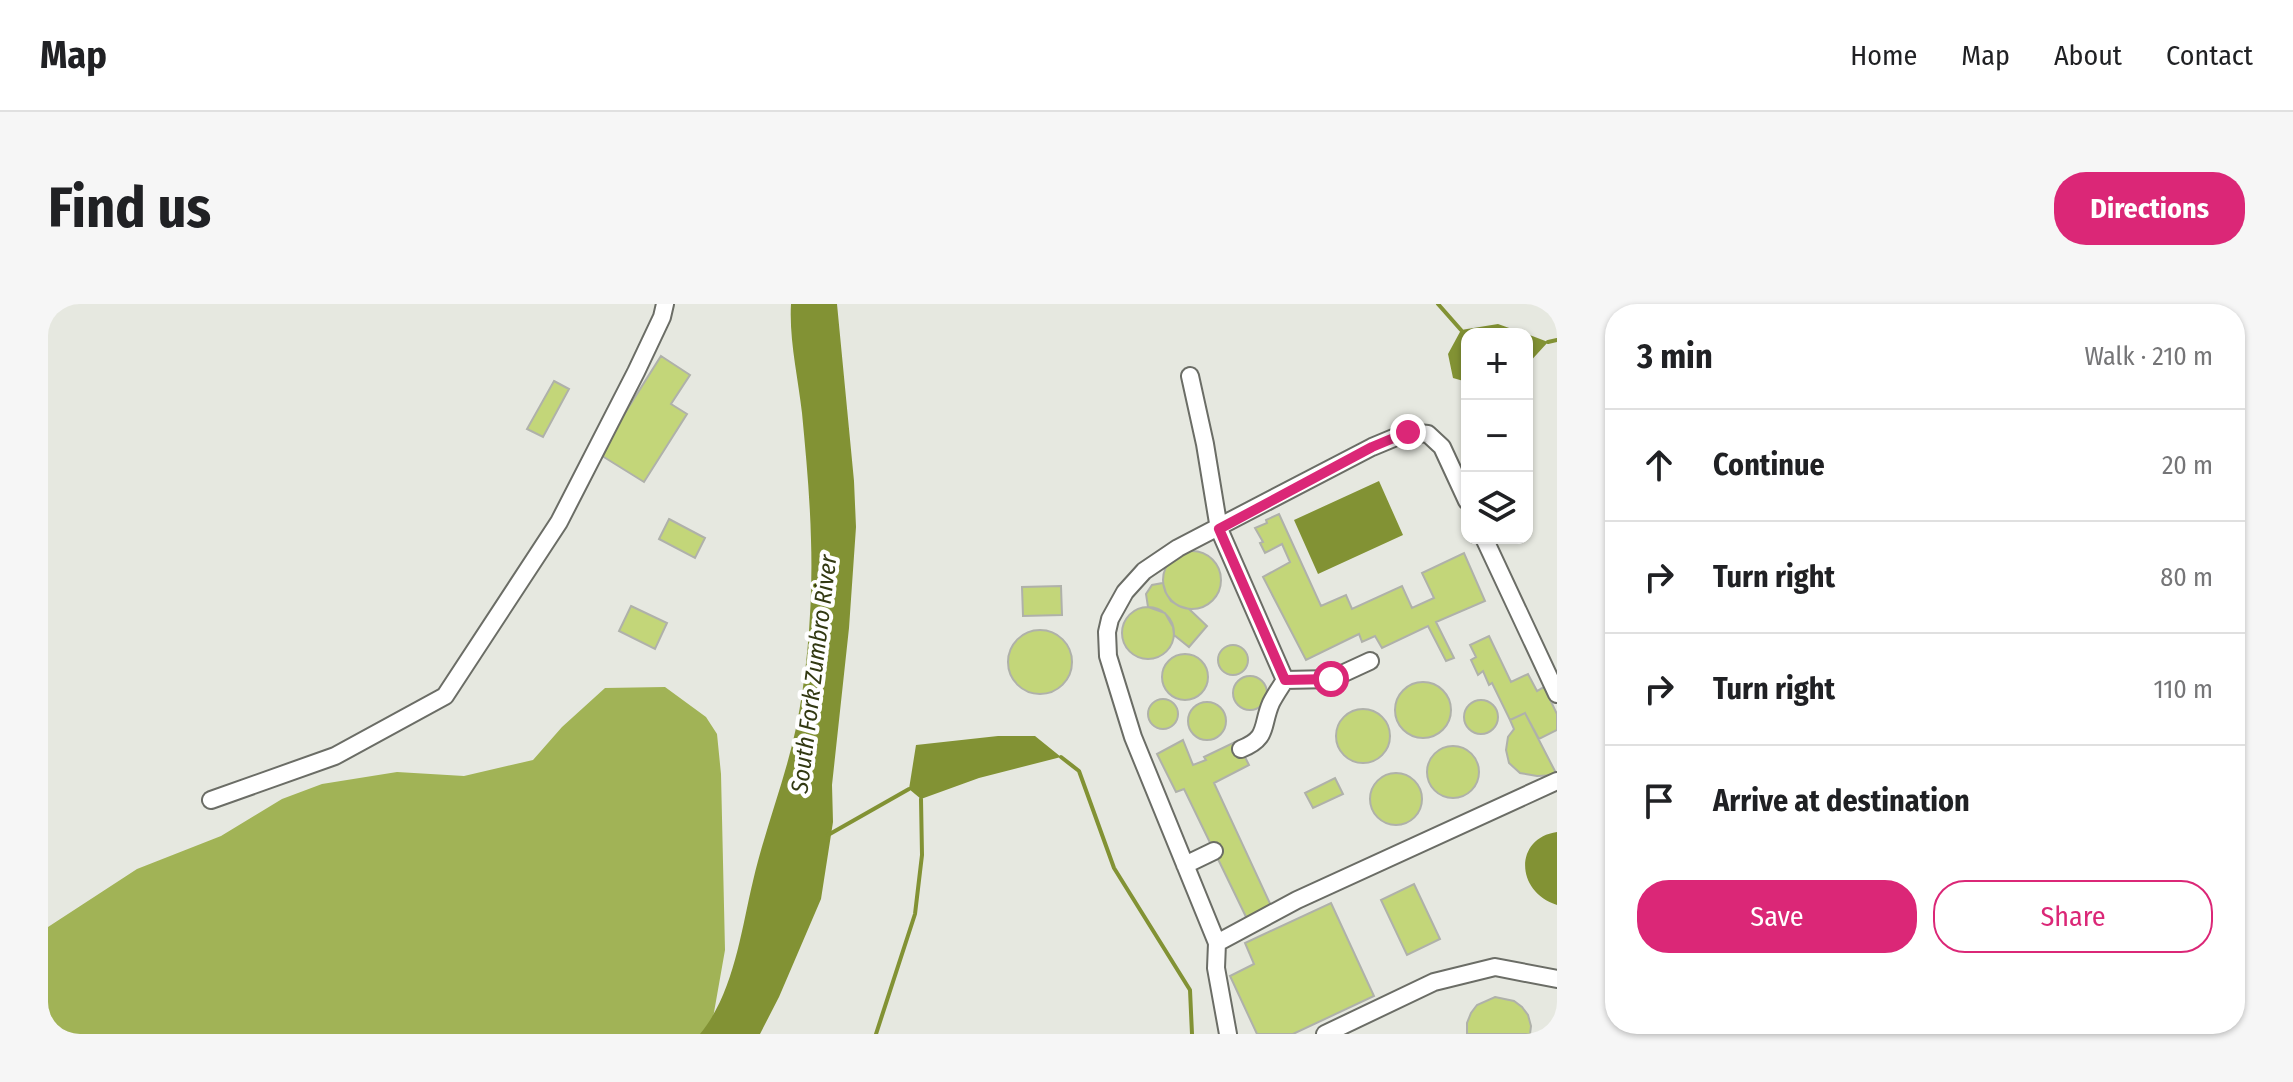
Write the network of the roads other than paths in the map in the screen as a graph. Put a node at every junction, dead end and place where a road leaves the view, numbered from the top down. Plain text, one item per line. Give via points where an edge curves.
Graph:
1 (665, 304) edge
2 (1190, 376) dead end
3 (1461, 488) edge
4 (1219, 529) junction
5 (1487, 544) edge
6 (1370, 661) dead end
7 (1285, 680) junction
8 (1557, 694) edge
9 (1241, 749) dead end
10 (1557, 781) edge
11 (211, 800) dead end
12 (1214, 851) dead end
13 (1185, 865) junction
14 (1217, 943) junction
15 (1557, 979) edge
16 (1228, 1034) edge
17 (1325, 1034) edge

1 - 11 lane via 559,522 445,696 335,756
2 - 4 lane
3 - 4 lane via 1442,447 1428,434 1408,432
4 - 7 lane
4 - 13 lane via 1144,571 1125,592 1107,632 1108,656 1133,737
5 - 8 lane
6 - 7 lane via 1331,679
7 - 9 lane via 1255,744
10 - 14 lane via 1297,900
12 - 13 lane
13 - 14 lane
14 - 16 lane
15 - 17 lane via 1495,967 1434,982

